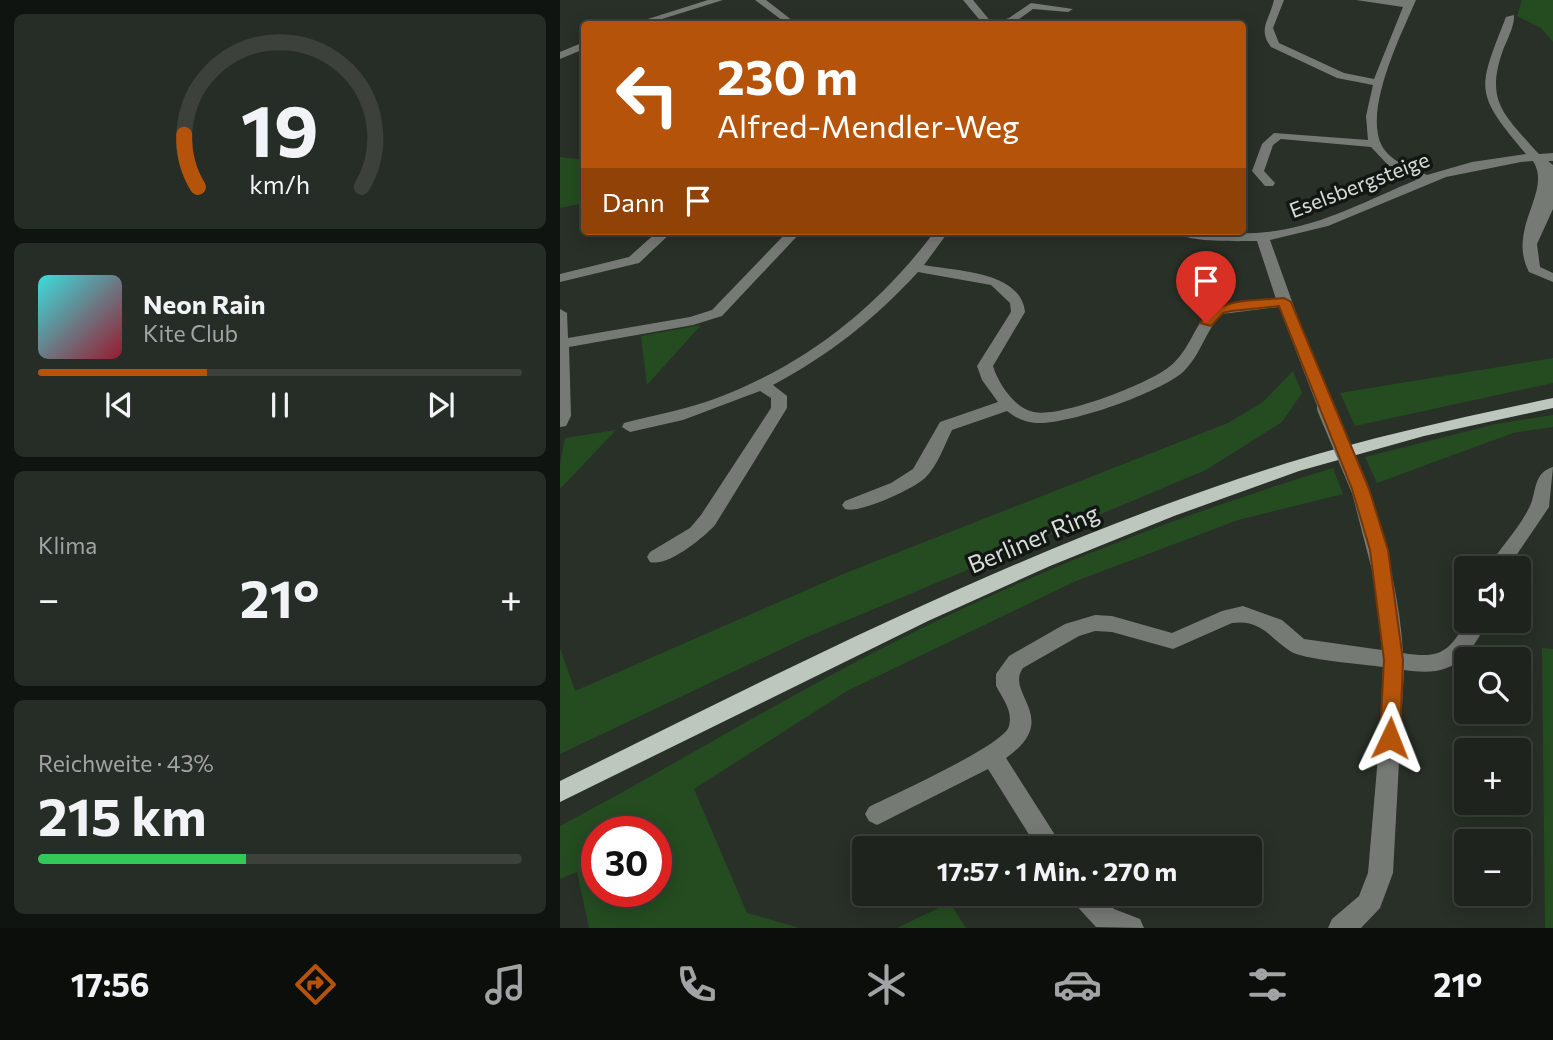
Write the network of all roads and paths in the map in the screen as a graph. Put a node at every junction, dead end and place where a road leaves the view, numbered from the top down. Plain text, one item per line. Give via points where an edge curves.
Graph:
1 (718, 0) edge
2 (760, 0) edge
3 (968, 0) edge
4 (1279, 0) edge
5 (1361, 0) edge
6 (1410, 3) edge
7 (1068, 9) dead end
8 (1511, 17) dead end
9 (647, 21) edge
10 (788, 21) edge
11 (986, 21) edge
12 (1009, 21) edge
13 (581, 46) edge
14 (560, 56) edge
15 (1379, 83) junction
16 (1375, 144) junction
17 (1553, 157) edge
18 (1535, 158) junction
19 (1427, 180) junction
20 (1269, 183) dead end
21 (1553, 190) edge
22 (662, 235) edge
23 (790, 235) edge
24 (940, 235) edge
25 (1245, 235) edge
26 (1262, 236) junction
27 (916, 268) junction
28 (560, 278) edge
29 (1553, 278) edge
30 (1284, 302) junction
31 (560, 313) edge
32 (562, 344) edge
33 (763, 386) junction
34 (1553, 403) edge
35 (1010, 404) junction
36 (560, 422) edge
37 (630, 427) dead end
38 (1553, 473) edge
39 (851, 505) dead end
40 (1506, 556) edge
41 (657, 557) dead end
42 (1470, 633) edge
43 (1393, 660) junction
44 (992, 756) junction
45 (560, 792) edge
46 (877, 814) dead end
47 (1044, 836) edge
48 (1094, 906) edge
49 (1131, 928) edge
50 (1342, 928) edge

1 - 9 street
2 - 10 street
3 - 11 street
4 - 15 street via 1267,30 1275,45 1341,76
5 - 6 street
6 - 15 street
7 - 12 street via 1031,6
8 - 18 street via 1488,74 1487,88 1495,110
13 - 14 street
15 - 16 street via 1371,121
16 - 19 street via 1392,162
16 - 20 street via 1278,135 1268,144 1258,171
17 - 18 street, Eselsbergsteige
18 - 19 street, Eselsbergsteige via 1490,162
18 - 21 street via 1551,171
19 - 26 street, Eselsbergsteige via 1335,220
21 - 29 street via 1551,201 1535,223 1531,242 1534,269
22 - 28 street via 634,260
23 - 32 street via 717,313
24 - 27 street
25 - 26 street, Eselsbergsteige
26 - 30 street
27 - 33 street via 856,328
27 - 35 street via 996,282 1017,302 1018,312 985,366 986,374
30 - 35 street via 1218,310 1186,360 1159,381 1054,417 1026,416
30 - 43 street, bridge via 1360,489 1379,550
31 - 32 street
32 - 36 street
33 - 37 street via 691,413
33 - 41 street via 779,396 779,408 708,520 697,533
34 - 45 main road, Berliner Ring via 1289,468 1110,534 889,629
35 - 39 street via 946,426 919,473
38 - 40 street via 1543,486 1540,507
42 - 43 street via 1455,657 1442,664
43 - 44 street via 1298,646 1275,625 1243,614 1173,641 1095,623 1072,630 1016,662 1007,674 1007,686 1017,703 1021,724 1015,740
43 - 50 street via 1381,870 1368,903
44 - 46 street
44 - 47 street
48 - 49 street via 1105,918

